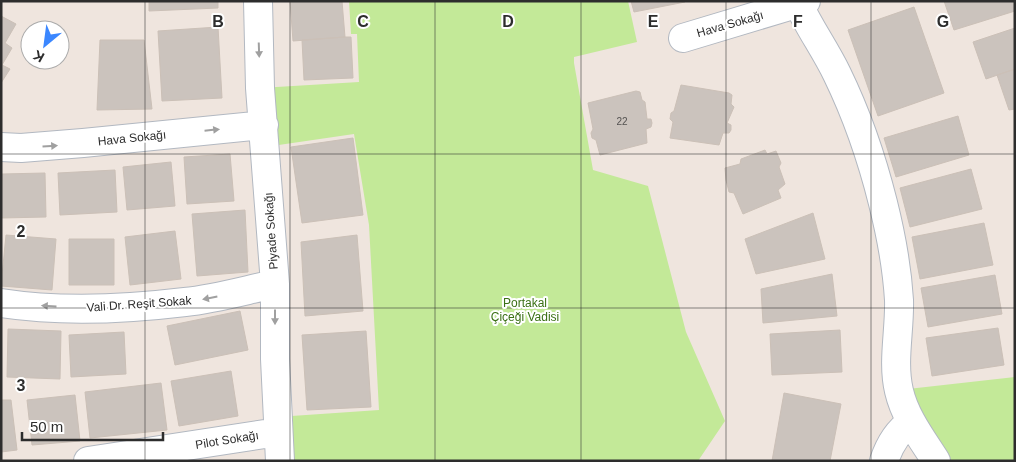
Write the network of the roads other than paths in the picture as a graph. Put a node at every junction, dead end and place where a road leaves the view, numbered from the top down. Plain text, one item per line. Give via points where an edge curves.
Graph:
1 (258, 1) edge
2 (800, 2) edge
3 (683, 38) dead end
4 (264, 125) junction
5 (1, 147) edge
6 (275, 284) junction
7 (1, 303) edge
8 (911, 422) junction
9 (278, 432) junction
10 (88, 461) edge
11 (280, 461) edge
12 (884, 461) edge
13 (936, 461) edge

1 -> 4 street, Piyade Sokağı
2 - 3 street, Hava Sokağı
2 - 8 street via 837,74 873,164 891,236 899,300 896,362 899,390
5 -> 4 street, Hava Sokağı via 74,144
4 - 6 street, Piyade Sokağı
6 -> 7 street, Vali Dr. Reşit Sokak via 186,302 123,308
6 -> 9 street, Piyade Sokağı
8 - 12 street via 894,440
8 - 13 street
9 - 10 street, Pilot Sokağı
9 - 11 street, Piyade Sokağı

